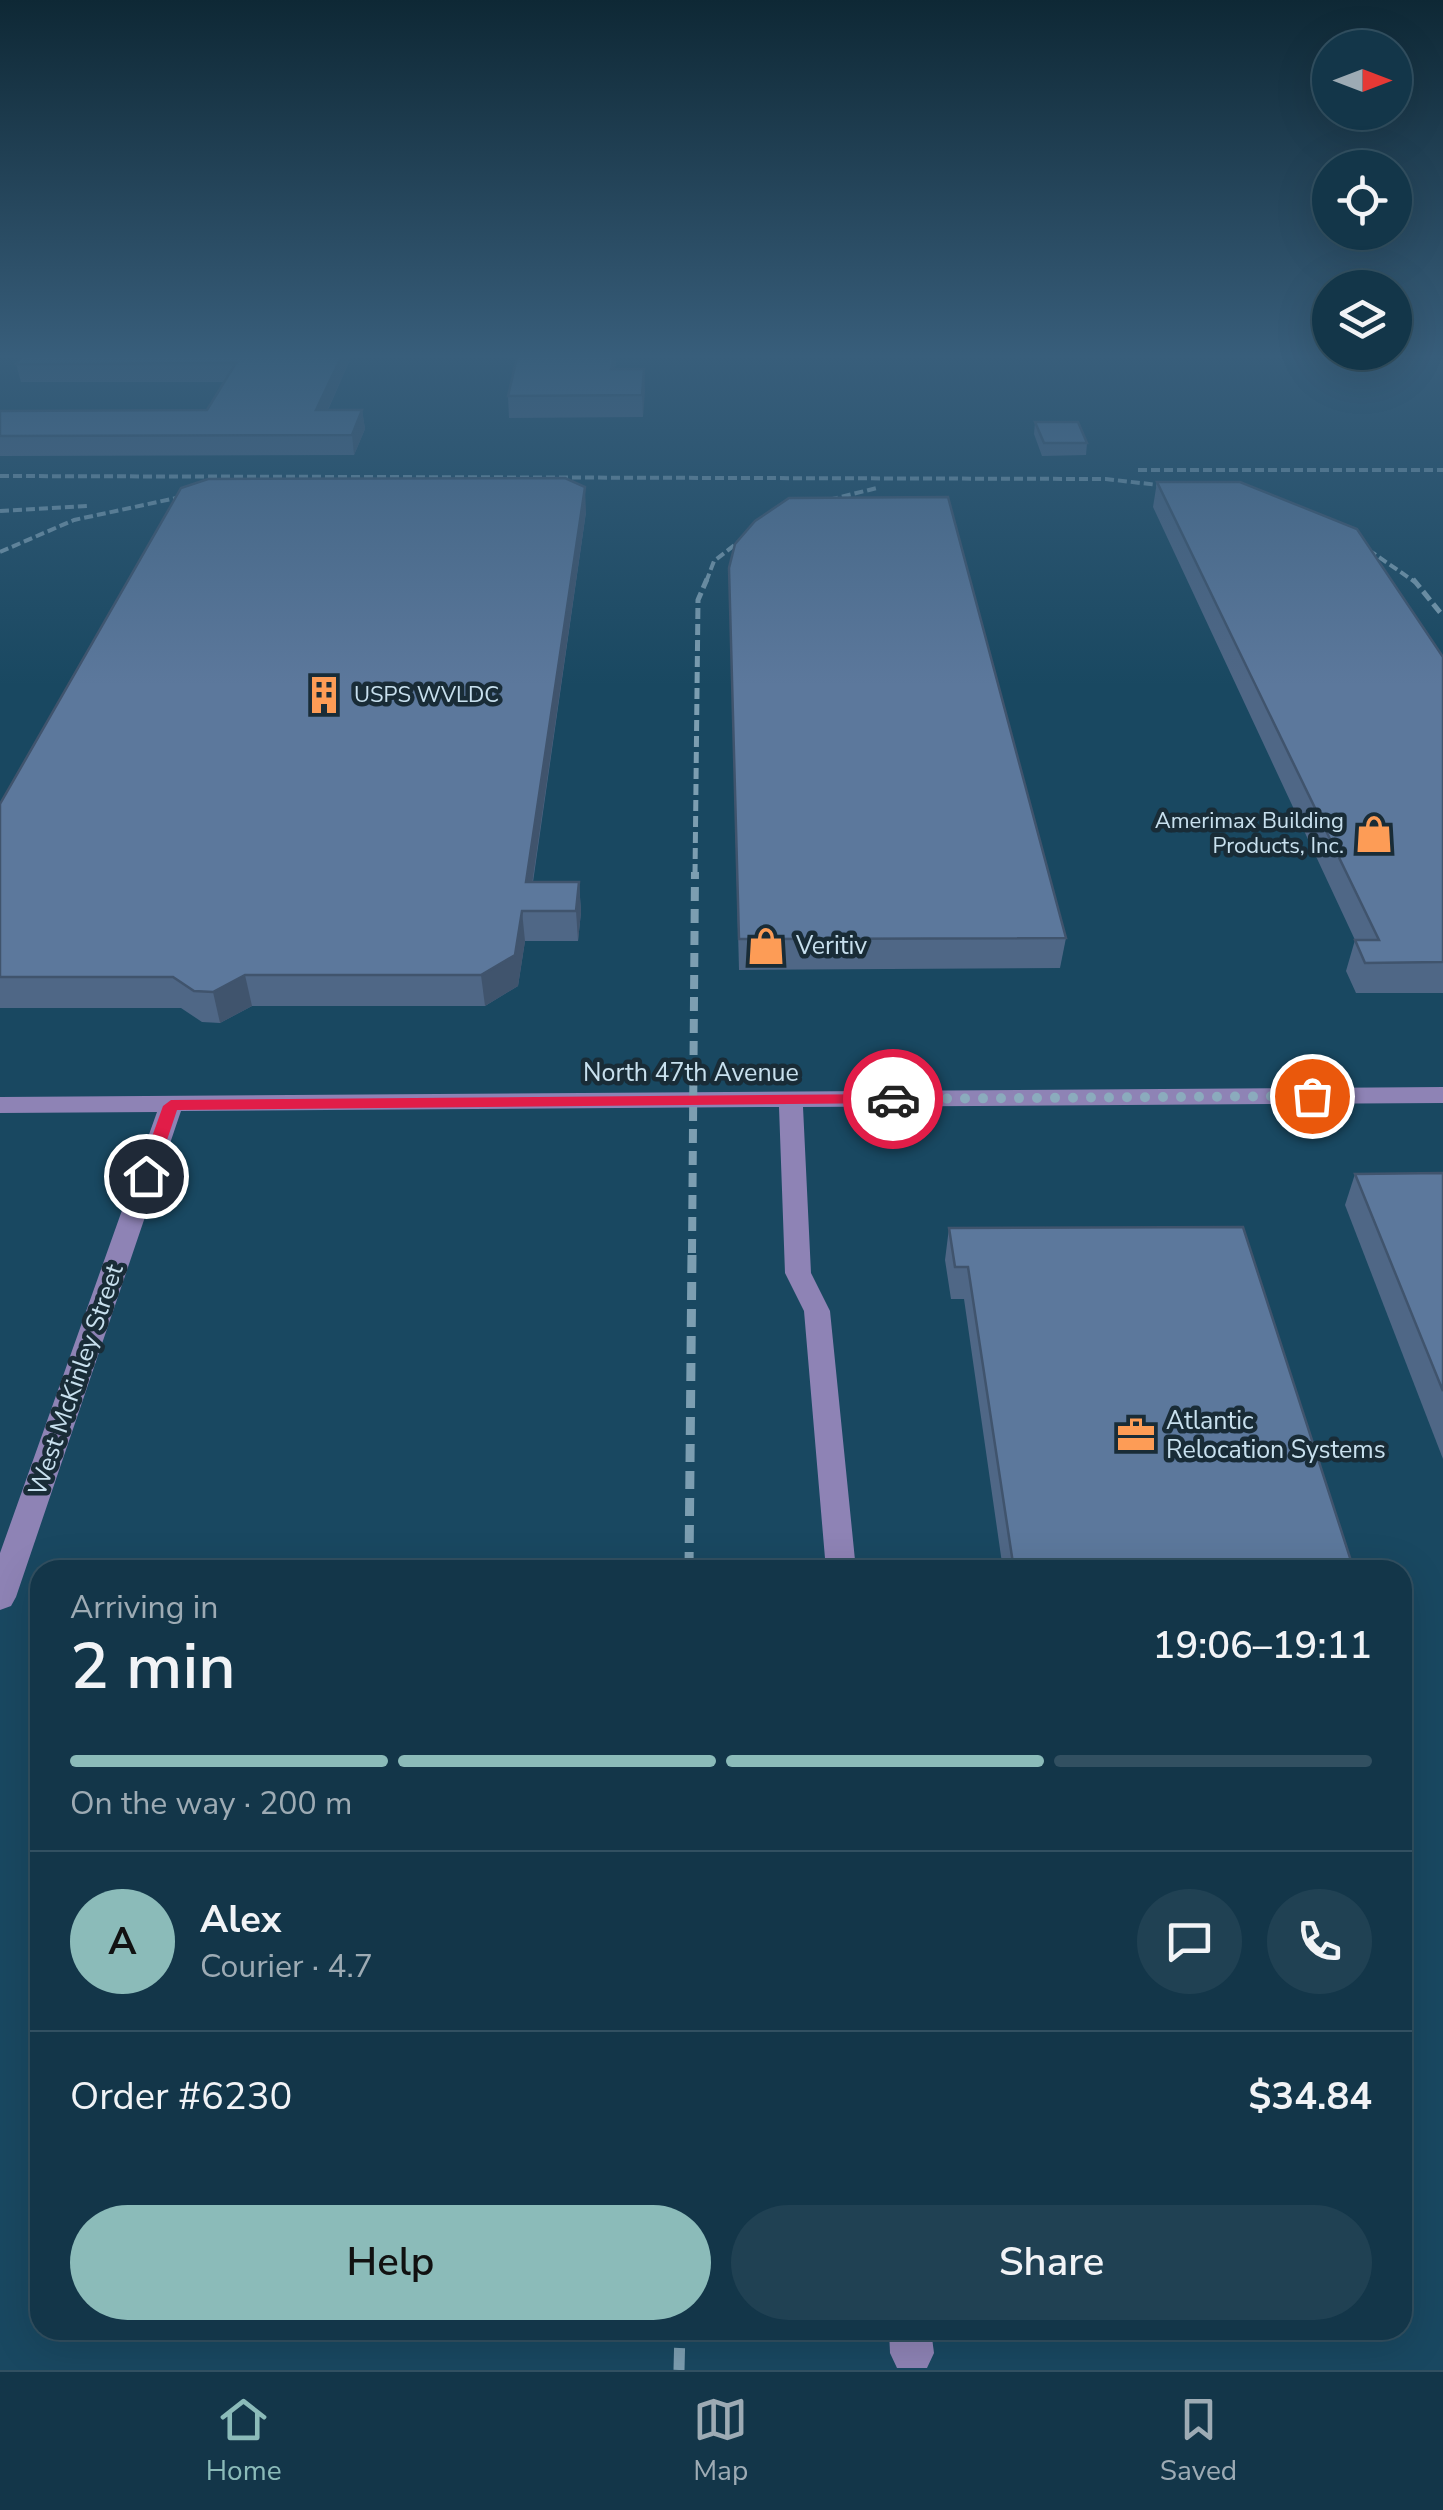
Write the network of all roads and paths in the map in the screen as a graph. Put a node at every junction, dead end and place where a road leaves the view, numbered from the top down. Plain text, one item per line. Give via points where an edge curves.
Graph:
1 (1443, 1095) edge
2 (791, 1100) junction
3 (0, 1105) edge
4 (171, 1106) junction
5 (839, 1560) edge
6 (0, 1598) edge

1 - 2 street, North 47th Avenue
2 - 4 street, North 47th Avenue
2 - 5 street via 798,1273 817,1311
3 - 4 street, North 47th Avenue
4 - 6 street, West McKinley Street

